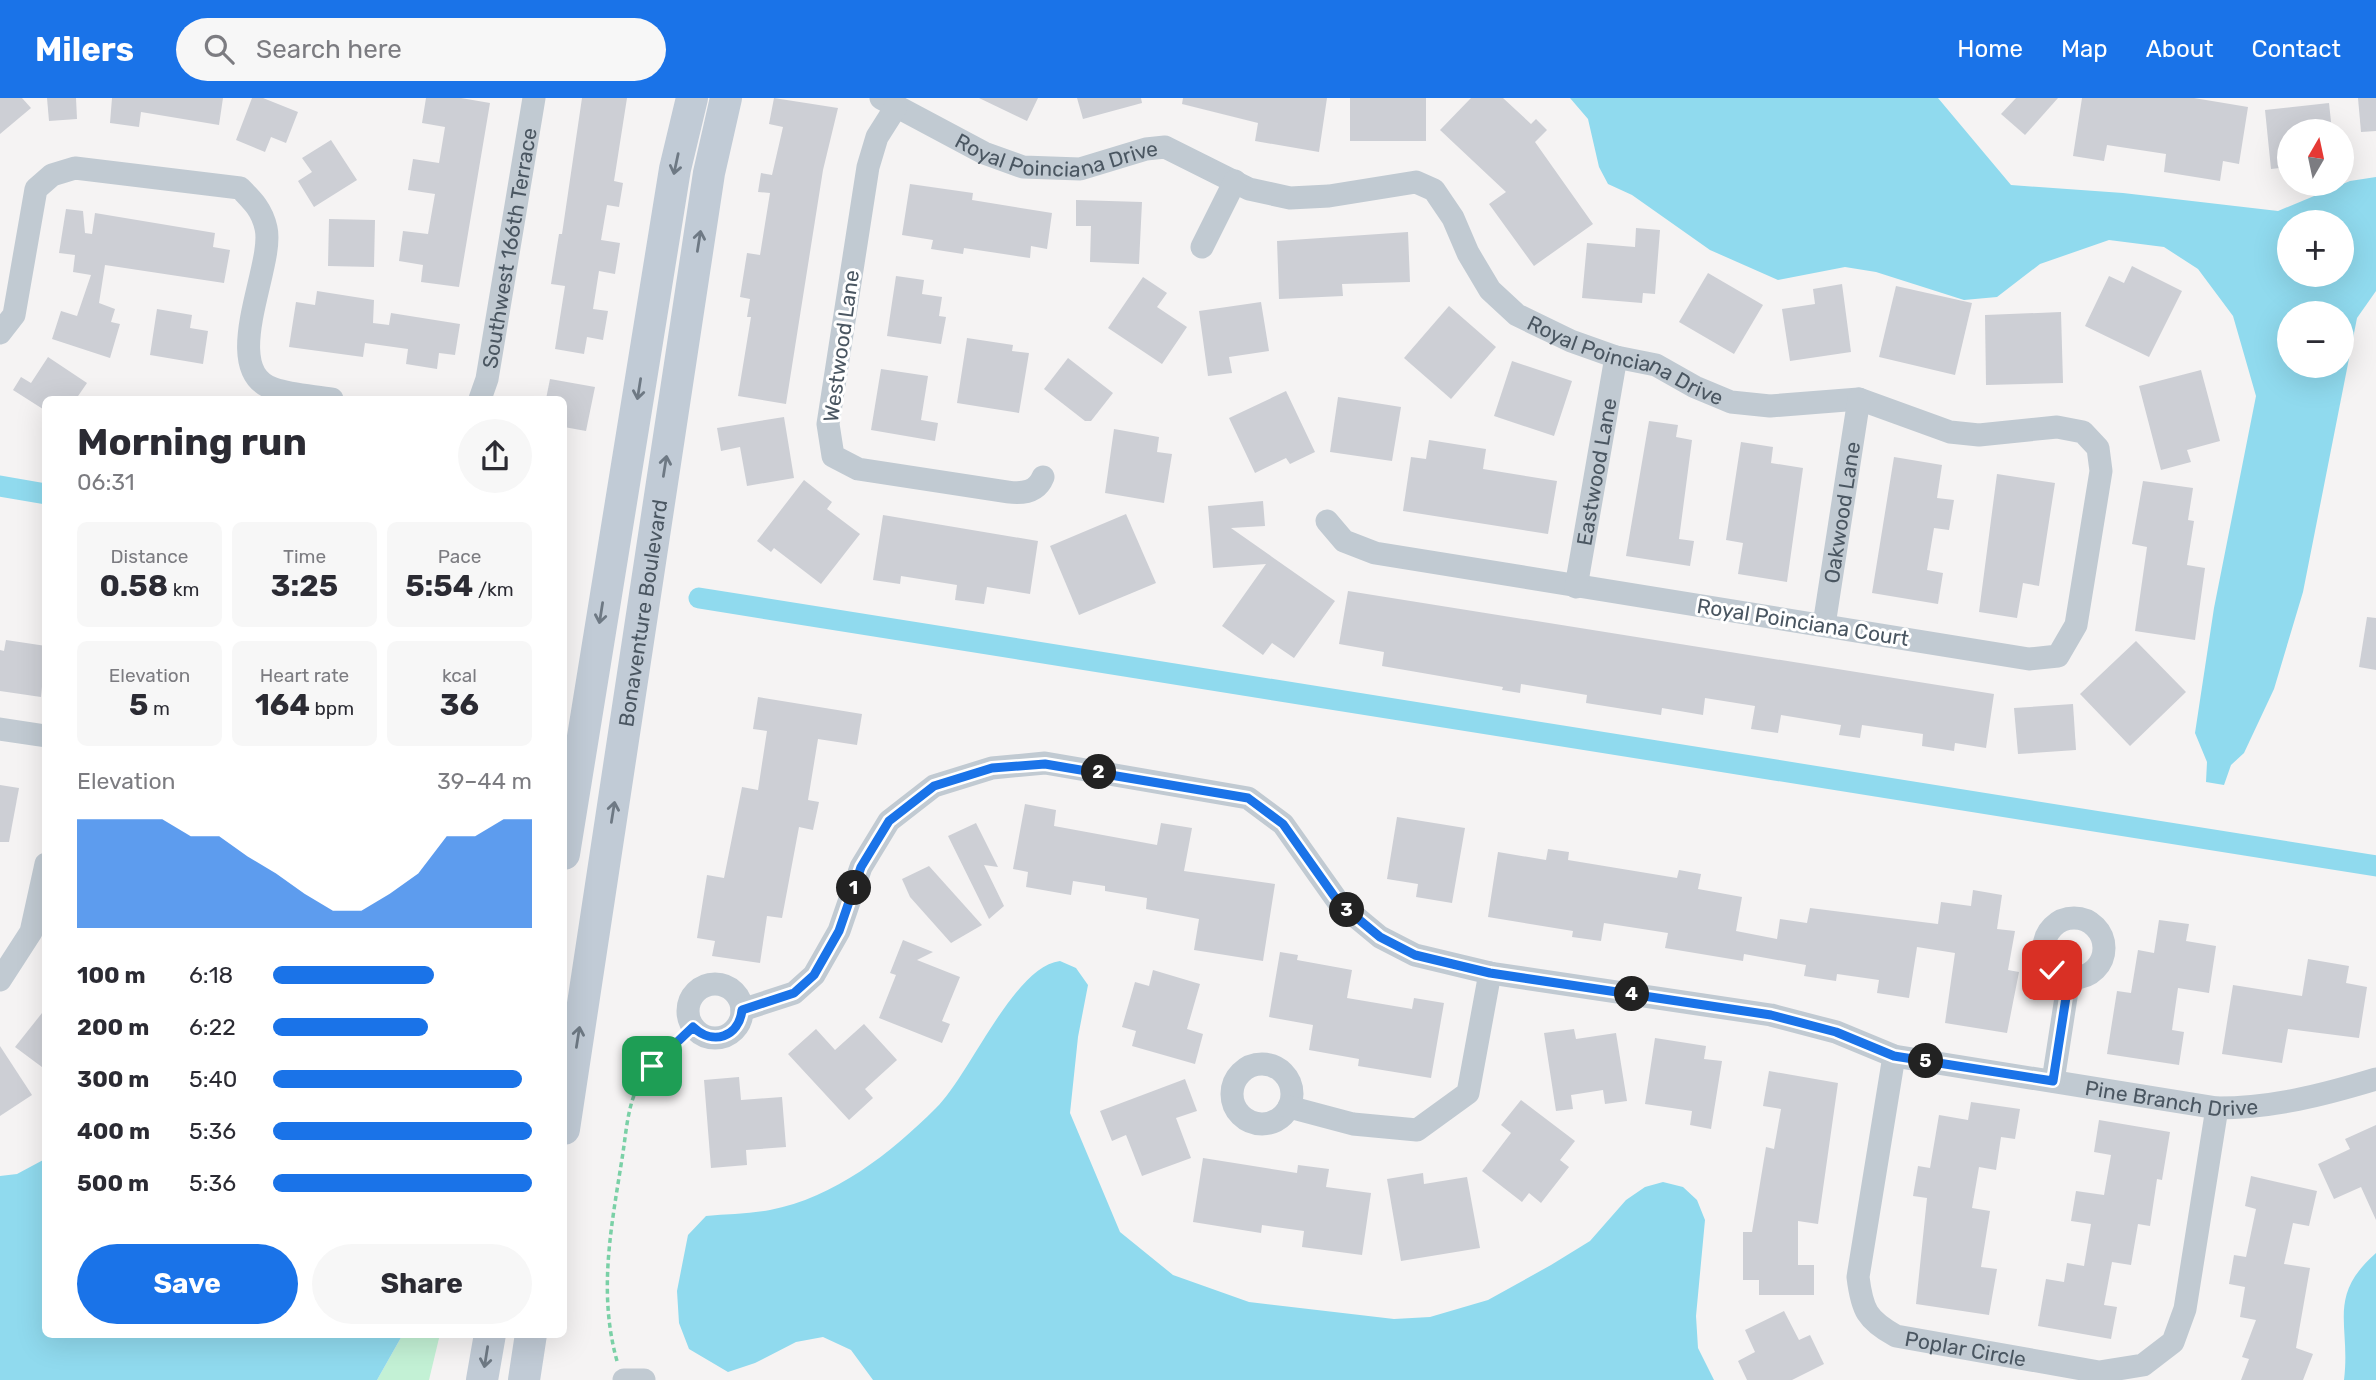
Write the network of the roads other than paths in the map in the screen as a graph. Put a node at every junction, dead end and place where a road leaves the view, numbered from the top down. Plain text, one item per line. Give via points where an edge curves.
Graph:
1 (534, 98) edge
2 (692, 98) edge
3 (726, 98) edge
4 (888, 102) edge
5 (1235, 181) junction
6 (1202, 247) dead end
7 (0, 333) edge
8 (1616, 357) junction
9 (314, 396) edge
10 (482, 396) edge
11 (1859, 399) junction
12 (2083, 432) joint
13 (1043, 477) dead end
14 (1327, 521) dead end
15 (1576, 587) junction
16 (1824, 625) junction
17 (0, 729) edge
18 (42, 735) edge
19 (567, 835) edge
20 (42, 882) edge
21 (1490, 973) junction
22 (2069, 978) dead end
23 (0, 980) edge
24 (742, 1010) junction
25 (1894, 1056) junction
26 (2376, 1079) edge
27 (2053, 1081) junction
28 (1289, 1107) dead end
29 (2217, 1108) junction
30 (567, 1109) edge
31 (489, 1338) edge
32 (530, 1338) edge
33 (622, 1374) edge
34 (482, 1380) edge
35 (524, 1380) edge
36 (644, 1380) edge

1 - 10 street, Southwest 166th Terrace
2 -> 19 main road, Bonaventure Boulevard via 675,169
30 -> 3 main road, Bonaventure Boulevard via 709,173
4 - 5 street, Royal Poinciana Drive via 984,153 1023,167 1080,169 1164,147
4 - 13 street, Westwood Lane via 868,167 828,424 833,456 858,469 1009,492 1028,492
5 - 6 street
5 - 8 street, Royal Poinciana Drive via 1290,198 1416,182 1434,190 1490,290 1517,315
7 - 9 street via 14,315 36,189 52,174 75,168 240,188 258,205 267,231 248,347 254,373 271,389
8 - 11 street, Royal Poinciana Drive via 1656,365 1731,402 1770,405
8 - 15 street, Eastwood Lane
11 - 12 street, Royal Poinciana Drive via 1950,432 1979,435 2057,427
11 - 16 street, Oakwood Lane
12 - 16 street, Royal Poinciana Court via 2098,448 2101,471 2076,625 2058,656 2029,659
14 - 15 street, Royal Poinciana Court via 1344,541 1375,553
15 - 16 street, Royal Poinciana Court
17 - 18 street
20 - 23 street via 31,932
21 - 24 street, Pine Branch Drive via 1415,955 1380,937 1339,903 1283,824 1248,798 1045,764 992,768 934,786 889,821 861,867 839,931 814,975 794,993
21 - 25 street, Pine Branch Drive via 1771,1015 1836,1032
21 - 28 street via 1468,1093 1417,1129 1353,1124
22 - 27 street
24 - 24 street via 738,1026 724,1036 707,1037 689,1020 688,1003 706,985 722,984 741,1001
25 - 27 street, Pine Branch Drive
25 - 29 street, Poplar Circle via 1858,1277 1861,1303 1874,1324 1895,1336 2099,1372 2143,1365 2173,1342 2185,1309
26 - 29 street, Pine Branch Drive via 2258,1108
27 - 29 street, Pine Branch Drive
31 -> 34 main road
32 - 35 main road
33 - 36 street

